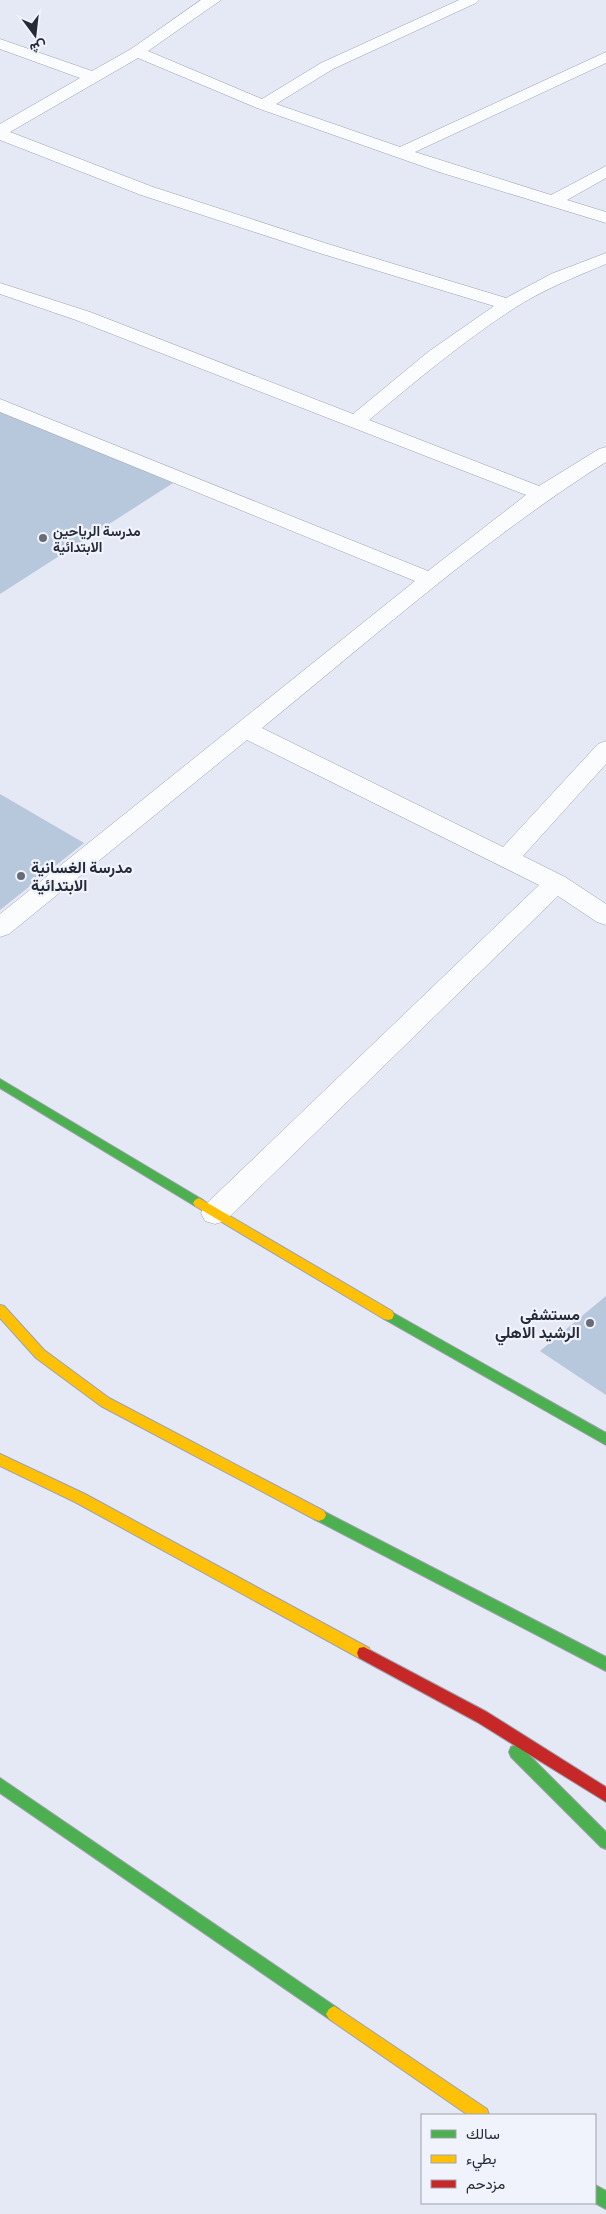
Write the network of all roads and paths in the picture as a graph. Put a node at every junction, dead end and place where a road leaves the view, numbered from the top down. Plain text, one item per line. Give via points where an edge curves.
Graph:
1 (184, 0) edge
2 (471, 0) edge
3 (207, 3) edge
4 (0, 44) edge
5 (137, 52) junction
6 (606, 57) edge
7 (95, 78) junction
8 (263, 105) junction
9 (0, 133) edge
10 (402, 152) junction
11 (606, 171) edge
12 (552, 201) junction
13 (606, 218) edge
14 (606, 258) edge
15 (0, 288) edge
16 (508, 304) junction
17 (0, 404) edge
18 (355, 422) junction
19 (606, 453) edge
20 (541, 494) junction
21 (430, 580) junction
22 (244, 729) junction
23 (606, 749) edge
24 (506, 859) junction
25 (556, 883) junction
26 (606, 916) edge
27 (0, 928) edge
28 (0, 1083) edge
29 (215, 1213) junction
30 (0, 1310) edge
31 (606, 1439) edge
32 (0, 1460) edge
33 (606, 1664) edge
34 (482, 1717) junction
35 (0, 1785) edge
36 (606, 1795) edge
37 (606, 1842) edge
38 (479, 2114) edge

1 - 3 street
2 - 8 street via 327,66
3 - 5 street
4 - 7 street
5 - 7 street
5 - 8 street
6 - 10 street
7 - 9 street
8 - 10 street
9 - 16 street via 147,191
10 - 12 street
11 - 12 street
12 - 13 street
14 - 16 street via 557,278
15 - 18 street via 83,316
16 - 18 street via 435,356
17 - 21 street
18 - 20 street
19 - 20 street
20 - 21 street
21 - 22 street
22 - 24 street
22 - 27 street
23 - 24 street
24 - 25 street
25 - 26 street
25 - 29 street
28 - 29 main road
29 - 31 main road
30 - 33 main road via 38,1352 77,1385 122,1412
32 - 34 main road via 80,1498
34 - 36 main road
34 - 37 main road
35 - 38 main road

